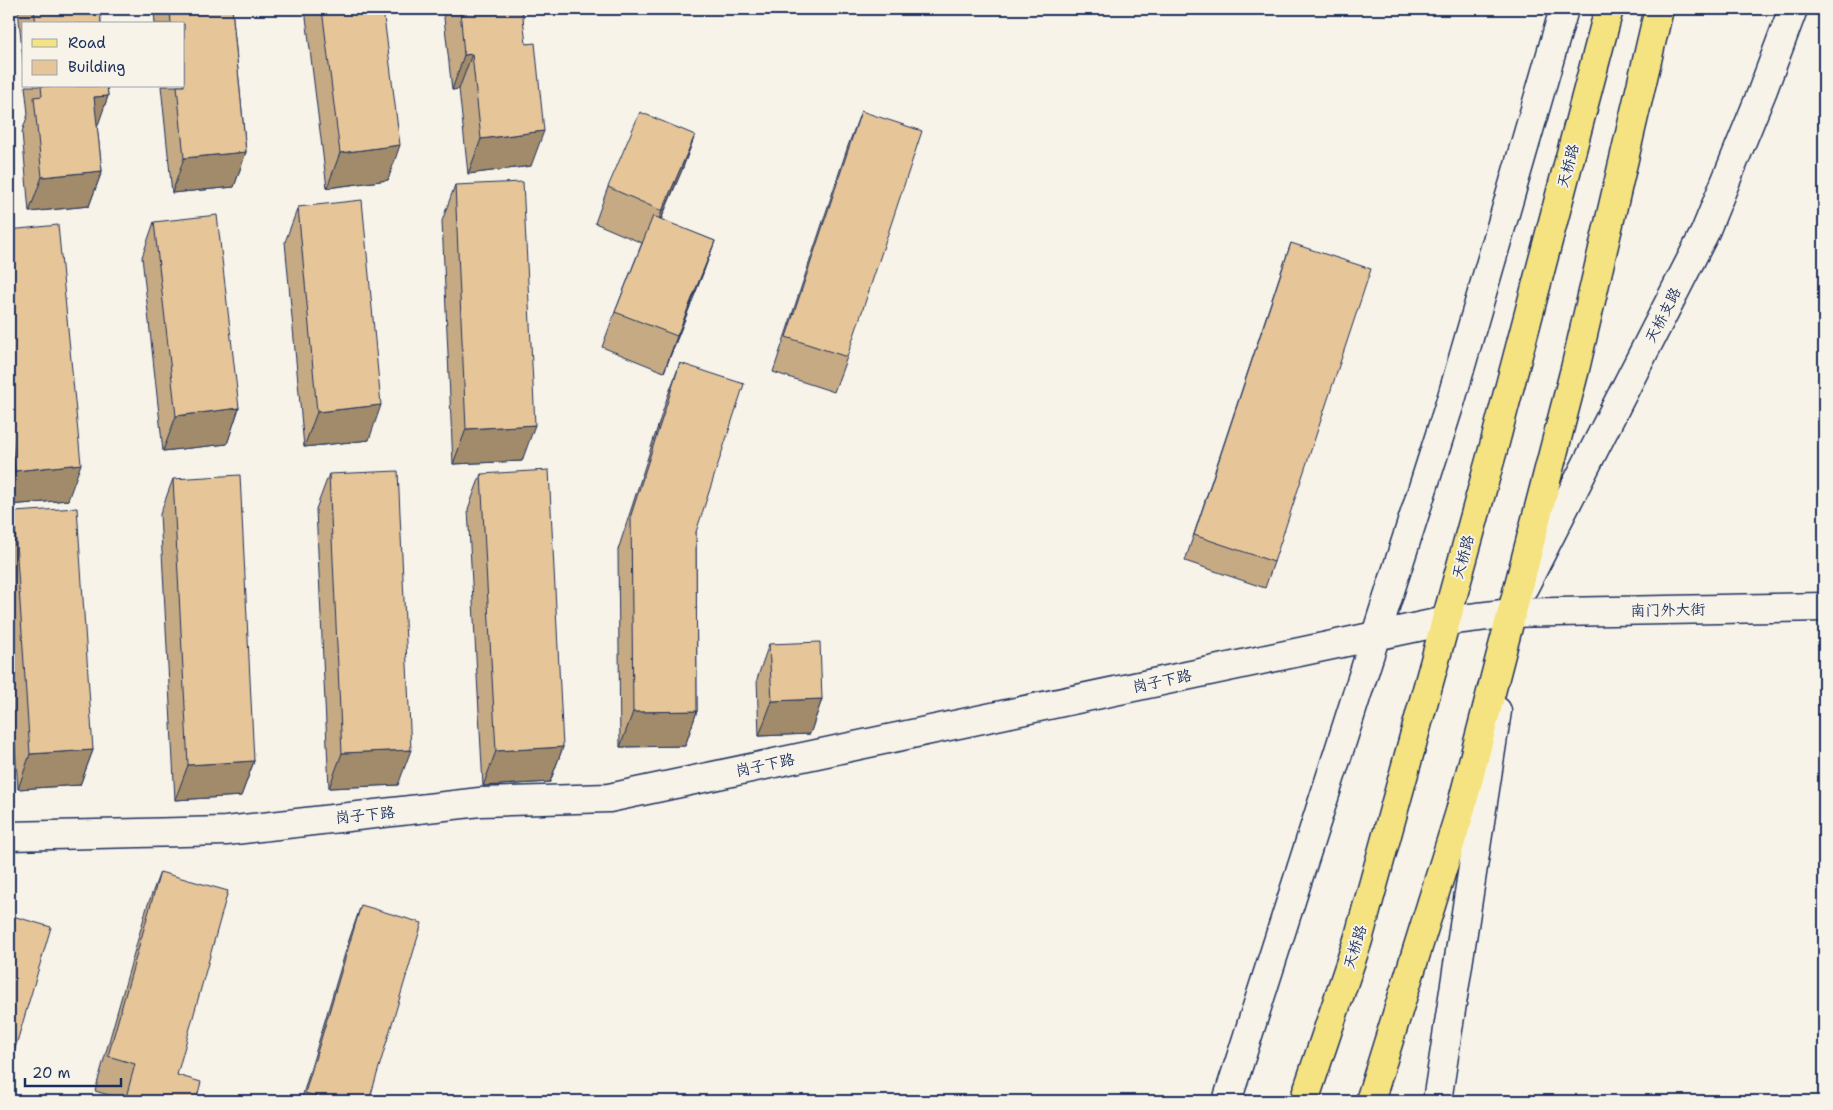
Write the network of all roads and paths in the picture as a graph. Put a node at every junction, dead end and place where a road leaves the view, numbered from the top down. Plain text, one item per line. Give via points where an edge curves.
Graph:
1 (1564, 9) edge
2 (1609, 9) edge
3 (1659, 9) edge
4 (1793, 9) edge
5 (1824, 607) edge
6 (1512, 612) junction
7 (1446, 621) junction
8 (1375, 636) junction
9 (9, 836) edge
10 (1227, 1101) edge
11 (1304, 1101) edge
12 (1370, 1101) edge
13 (1437, 1101) edge

1 - 8 street via 1454,390
2 - 7 main road, 天桥路
3 - 6 main road via 1575,369
4 - 6 street, 天桥支路 via 1705,232
5 - 6 street, 南门外大街
6 - 7 street, 岗子下路
6 - 12 main road via 1460,812
6 - 13 street, 天桥支路
7 - 8 street, 岗子下路
7 - 11 main road, 天桥路 via 1358,940
8 - 9 street, 岗子下路 via 610,798 480,802 226,831
8 - 10 street

